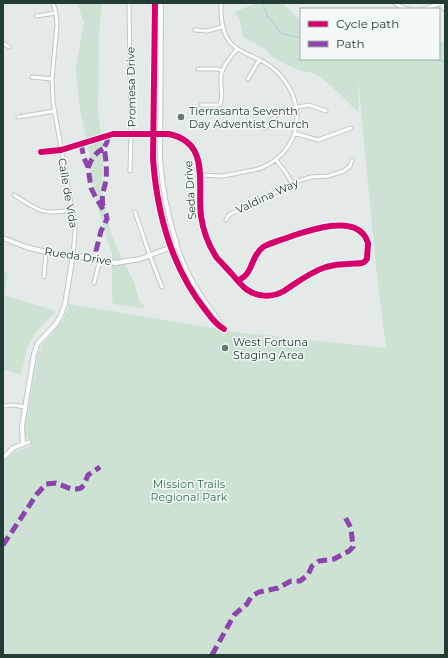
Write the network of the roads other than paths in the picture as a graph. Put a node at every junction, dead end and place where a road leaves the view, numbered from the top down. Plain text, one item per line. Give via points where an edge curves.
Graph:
1 (53, 3) edge
2 (129, 3) edge
3 (155, 3) edge
4 (161, 3) edge
5 (221, 3) edge
6 (395, 3) edge
7 (441, 3) edge
8 (404, 8) edge
9 (427, 8) edge
10 (445, 10) edge
11 (56, 13) junction
12 (36, 16) dead end
13 (222, 27) junction
14 (195, 30) dead end
15 (3, 43) edge
16 (9, 47) dead end
17 (237, 49) junction
18 (259, 60) junction
19 (198, 69) dead end
20 (222, 70) junction
21 (32, 77) dead end
22 (52, 79) junction
23 (248, 79) dead end
24 (201, 105) dead end
25 (296, 107) junction
26 (326, 110) dead end
27 (54, 111) junction
28 (18, 117) dead end
29 (265, 128) dead end
30 (351, 128) dead end
31 (294, 133) junction
32 (131, 134) junction
33 (154, 134) junction
34 (160, 134) junction
35 (61, 150) junction
36 (41, 152) dead end
37 (276, 160) junction
38 (352, 160) dead end
39 (130, 171) dead end
40 (200, 175) junction
41 (292, 183) junction
42 (14, 195) dead end
43 (72, 210) junction
44 (135, 212) dead end
45 (226, 220) dead end
46 (3, 238) edge
47 (177, 245) junction
48 (171, 248) junction
49 (46, 252) junction
50 (73, 255) junction
51 (150, 256) junction
52 (100, 260) junction
53 (44, 277) dead end
54 (238, 281) junction
55 (94, 284) dead end
56 (162, 287) dead end
57 (3, 406) edge
58 (25, 407) junction
59 (29, 442) dead end
60 (23, 444) junction
61 (3, 458) edge

1 - 11 street, Calle de Vida
2 - 32 street, Promesa Drive
3 - 33 street
4 - 34 street
5 - 13 street
6 - 8 street
7 - 9 street
7 - 10 street
11 - 12 street
11 - 22 street, Calle de Vida
13 - 14 street via 207,31
13 - 17 street
15 - 16 street
17 - 18 street
17 - 20 street
18 - 23 street
18 - 25 street via 283,79
19 - 20 street
20 - 24 street via 220,105
21 - 22 street
22 - 27 street, Calle de Vida
25 - 26 street via 309,105
25 - 29 street via 282,110
25 - 31 street
27 - 28 street
27 - 35 street, Calle de Vida
30 - 31 street via 318,140
31 - 37 street via 287,149
32 - 33 street, Seda Drive
32 - 35 street, Seda Drive via 113,134
32 - 39 street, Promesa Drive
33 - 34 street, Seda Drive
33 - 48 street via 155,182
34 - 40 street, Seda Drive via 169,134 187,141 198,157
34 - 47 street via 161,181
35 - 36 street, Seda Drive
35 - 43 street, Calle de Vida
37 - 40 street via 259,169 228,175
37 - 41 street
38 - 41 street, Valdina Way via 344,171
40 - 54 street, Seda Drive via 204,232 211,248
41 - 45 street, Valdina Way via 263,200 232,213
42 - 43 street via 43,212 58,213
43 - 50 street, Calle de Vida via 75,233
44 - 51 street
46 - 49 street, Rueda Drive
47 - 48 street, Rueda Drive
47 - 48 street via 194,283 224,329 218,326 196,298
48 - 51 street, Rueda Drive
49 - 50 street, Rueda Drive
49 - 53 street
50 - 52 street, Rueda Drive
50 - 58 street, Calle de Vida via 64,309 56,324 38,343
51 - 52 street, Rueda Drive via 115,263
51 - 56 street
52 - 55 street
54 - 54 street, Seda Drive via 249,271 256,254 263,247 308,230 349,226 360,230 368,243 366,260 362,263 324,268 309,274 278,294 258,295
57 - 58 street
58 - 60 street, Calle de Vida
59 - 60 street
60 - 61 street via 13,448

